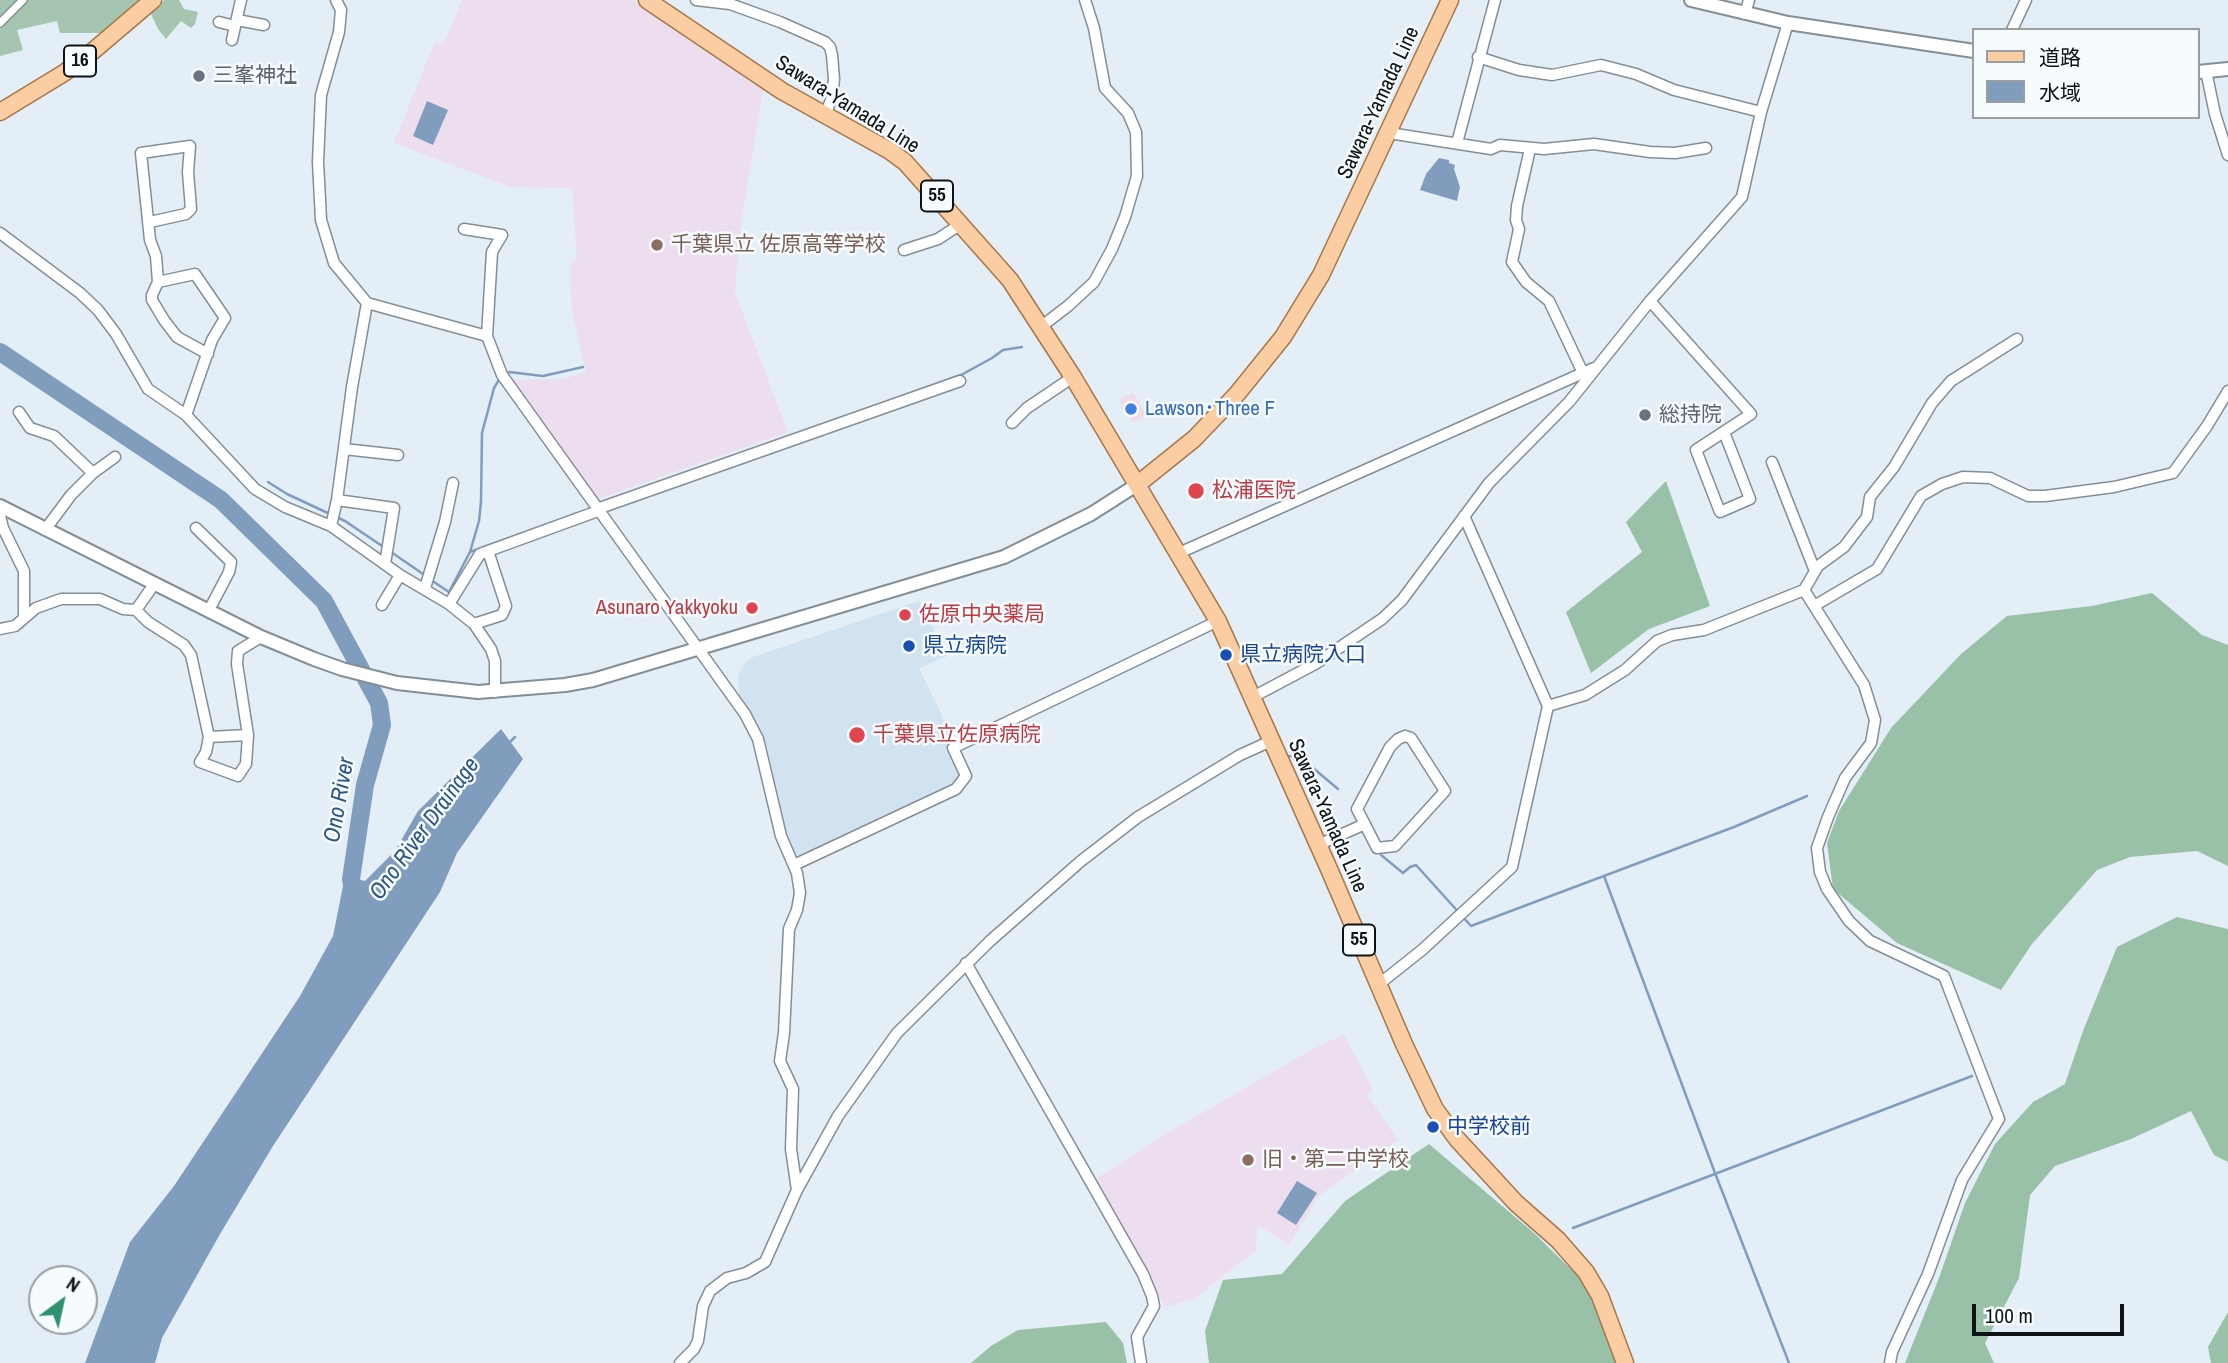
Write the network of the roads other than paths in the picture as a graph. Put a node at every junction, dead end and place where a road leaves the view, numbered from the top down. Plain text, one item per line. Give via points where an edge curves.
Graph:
1 (23, 0) edge
2 (153, 0) edge
3 (228, 0) edge
4 (336, 0) edge
5 (696, 0) edge
6 (1085, 0) edge
7 (1450, 0) edge
8 (1495, 0) edge
9 (1691, 0) edge
10 (1749, 0) edge
11 (2026, 0) edge
12 (241, 1) edge
13 (651, 1) edge
14 (731, 2) edge
15 (1745, 14) junction
16 (219, 22) dead end
17 (0, 23) edge
18 (236, 23) junction
19 (1788, 23) junction
20 (264, 25) dead end
21 (2013, 28) edge
22 (232, 40) dead end
23 (1972, 51) edge
24 (1478, 57) junction
25 (2228, 69) edge
26 (2202, 71) edge
27 (1760, 112) junction
28 (0, 113) edge
29 (825, 116) junction
30 (1389, 133) junction
31 (1457, 143) junction
32 (1706, 148) dead end
33 (1530, 149) junction
34 (2228, 156) edge
35 (150, 222) junction
36 (961, 224) junction
37 (464, 229) dead end
38 (0, 233) edge
39 (905, 250) dead end
40 (158, 282) junction
41 (1650, 301) junction
42 (367, 303) junction
43 (1042, 326) junction
44 (487, 336) junction
45 (2017, 339) dead end
46 (208, 354) junction
47 (1597, 367) junction
48 (1583, 373) junction
49 (1073, 377) junction
50 (960, 381) dead end
51 (2228, 391) edge
52 (19, 412) dead end
53 (186, 415) junction
54 (1012, 423) dead end
55 (1724, 432) junction
56 (344, 449) junction
57 (398, 455) dead end
58 (115, 457) dead end
59 (1772, 463) dead end
60 (93, 474) junction
61 (453, 483) dead end
62 (1138, 484) junction
63 (337, 500) junction
64 (0, 506) edge
65 (597, 509) junction
66 (0, 515) edge
67 (1464, 516) junction
68 (333, 518) junction
69 (196, 528) dead end
70 (45, 530) junction
71 (488, 551) junction
72 (1179, 553) junction
73 (385, 564) junction
74 (1815, 570) junction
75 (400, 575) junction
76 (155, 583) junction
77 (425, 588) junction
78 (1804, 590) junction
79 (449, 604) junction
80 (382, 605) dead end
81 (1814, 606) junction
82 (136, 610) junction
83 (209, 610) junction
84 (24, 616) junction
85 (1218, 621) junction
86 (474, 624) junction
87 (0, 629) edge
88 (261, 637) junction
89 (698, 650) junction
90 (495, 692) junction
91 (1251, 698) junction
92 (1548, 706) junction
93 (248, 735) junction
94 (209, 737) junction
95 (1271, 741) junction
96 (1365, 824) junction
97 (1318, 845) junction
98 (794, 865) junction
99 (966, 963) junction
100 (1378, 985) junction
101 (797, 1190) junction
102 (680, 1363) edge
103 (1141, 1363) edge
104 (1625, 1363) edge
105 (1891, 1363) edge

1 - 17 street
2 - 28 main road, 16 via 64,73
3 - 12 street
4 - 42 street via 341,10 339,32 319,117 321,220 334,263
5 - 14 street
6 - 43 street via 1105,88 1128,113 1136,132 1137,176 1125,217 1094,282
7 - 30 main road, Sawara-Yamada Line
8 - 24 street
9 - 15 street
10 - 15 street
11 - 21 street
12 - 18 street
13 - 29 main road, Sawara-Yamada Line / 55
14 - 29 street via 830,47 834,86
15 - 19 street
16 - 18 street
18 - 20 street
18 - 22 street
19 - 23 street
19 - 27 street
24 - 27 street via 1552,75 1601,65
24 - 31 street
25 - 26 street
26 - 34 street
27 - 41 street via 1742,197
29 - 36 main road, Sawara-Yamada Line / 55 via 905,162
30 - 31 street
30 - 62 main road, Sawara-Yamada Line via 1321,275 1283,337 1194,439
31 - 33 street
32 - 33 street via 1675,153 1594,144
33 - 48 street via 1517,206 1519,229 1512,262 1526,282 1549,301
35 - 35 street via 141,153 190,146 191,209
35 - 40 street
36 - 39 street via 938,239
36 - 43 main road, Sawara-Yamada Line / 55 via 1003,271
37 - 44 street via 502,235 492,253
38 - 53 street via 98,310 148,389
40 - 46 street via 152,300 164,320 177,337
40 - 46 street via 195,274 218,307 225,318
41 - 47 street
41 - 55 street via 1751,414
42 - 44 street
42 - 56 street
43 - 49 main road, Sawara-Yamada Line / 55
44 - 65 street via 503,377
45 - 74 street via 1951,381 1870,497 1867,517 1844,547
46 - 53 street
47 - 48 street
47 - 67 street
48 - 72 street
49 - 54 street
49 - 62 main road, Sawara-Yamada Line / 55
50 - 65 street
51 - 81 street via 2173,473 2045,496 2028,496 1990,478 1963,477 1942,484 1921,496 1877,569
52 - 60 street via 30,428 54,436
53 - 68 street via 255,489 285,507
55 - 55 street via 1696,450 1720,512 1750,499
56 - 57 street
56 - 63 street
58 - 60 street
59 - 74 street
60 - 70 street
61 - 77 street
62 - 72 main road, Sawara-Yamada Line / 55
62 - 89 street via 1091,514 1004,556
63 - 68 street
63 - 73 street via 394,508
64 - 66 street
64 - 70 street
65 - 71 street
65 - 89 street
66 - 84 street via 24,571
67 - 91 street via 1402,600 1382,619 1315,664
67 - 92 street
68 - 73 street
69 - 83 street via 231,562
70 - 76 street
71 - 79 street via 480,554
71 - 86 street via 506,606 502,615
72 - 85 main road, Sawara-Yamada Line / 55
73 - 75 street
74 - 78 street
75 - 77 street
75 - 80 street
76 - 82 street
76 - 83 street
77 - 79 street
78 - 81 street
78 - 92 street via 1704,630 1657,641 1625,670 1584,695
79 - 86 street
81 - 105 street via 1864,685 1875,720 1871,743 1845,778 1828,817 1817,848 1820,872 1849,921 1870,941 1944,976 1999,1119 1962,1180
82 - 84 street via 100,599 61,599
82 - 94 street via 191,655
83 - 88 street
84 - 87 street via 15,626
85 - 91 main road, Sawara-Yamada Line / 55
85 - 98 street via 953,748 966,776 956,789
86 - 90 street via 491,649
88 - 90 street via 342,669 386,680
88 - 93 street via 238,651
89 - 90 street via 593,680
89 - 98 street via 745,713 758,739 781,836
91 - 95 main road, Sawara-Yamada Line / 55
92 - 100 street via 1512,867
93 - 94 street
93 - 94 street via 246,764 238,776 200,762
95 - 97 main road, Sawara-Yamada Line / 55
95 - 99 street via 1138,817
96 - 96 street via 1357,809 1368,786 1390,747 1398,739 1411,738 1445,791 1395,846 1377,848
96 - 97 street
97 - 100 main road, Sawara-Yamada Line / 55
98 - 101 street via 800,893 789,929 780,1061 793,1089 791,1149
99 - 101 street via 897,1033 838,1116
99 - 103 street via 1143,1274 1154,1306 1137,1337
100 - 104 main road, Sawara-Yamada Line / 55 via 1435,1109 1516,1203 1586,1272
101 - 102 street via 765,1262 727,1278 710,1291 698,1341

